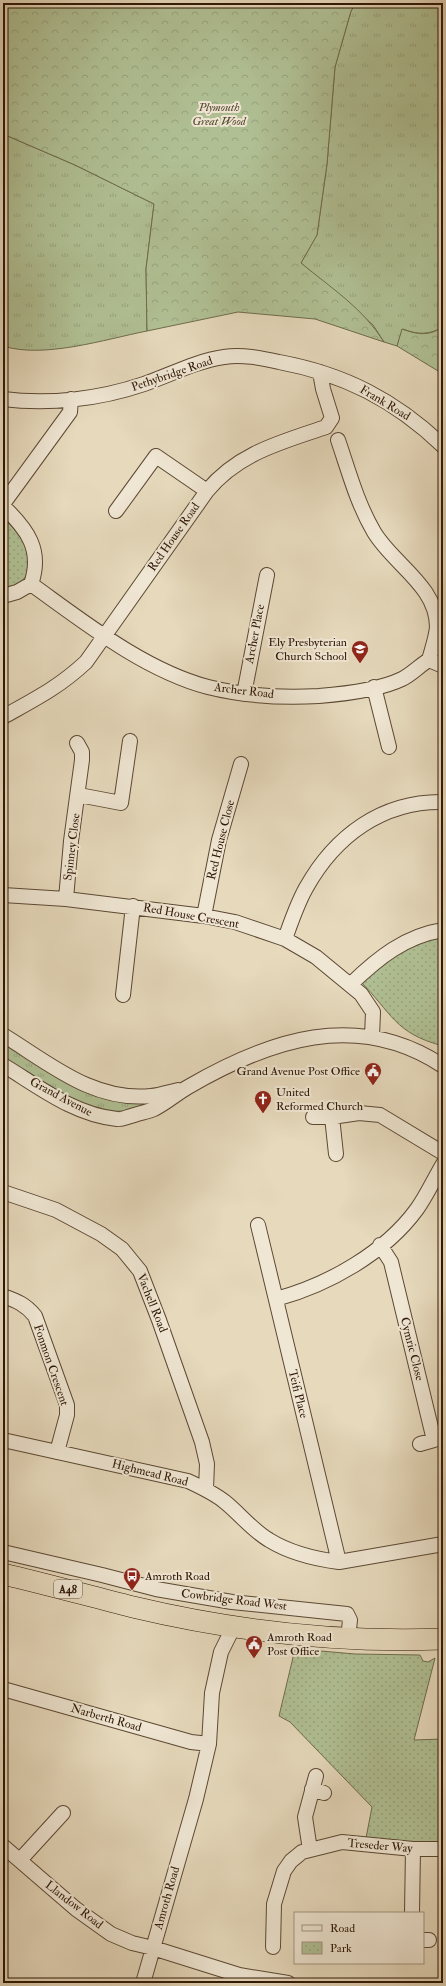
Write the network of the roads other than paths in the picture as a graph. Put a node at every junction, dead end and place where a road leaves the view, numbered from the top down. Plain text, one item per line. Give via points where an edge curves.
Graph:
1 (320, 372) junction
2 (3, 399) edge
3 (71, 399) junction
4 (338, 440) dead end
5 (443, 446) edge
6 (207, 491) junction
7 (3, 505) edge
8 (116, 511) dead end
9 (267, 575) dead end
10 (31, 584) junction
11 (3, 596) edge
12 (104, 636) junction
13 (429, 660) junction
14 (443, 666) edge
15 (374, 687) junction
16 (244, 694) junction
17 (3, 717) edge
18 (130, 741) dead end
19 (77, 743) dead end
20 (389, 747) dead end
21 (241, 764) dead end
22 (79, 795) junction
23 (443, 802) edge
24 (3, 895) edge
25 (66, 899) junction
26 (133, 906) junction
27 (204, 916) junction
28 (443, 930) edge
29 (285, 939) junction
30 (351, 984) junction
31 (123, 995) dead end
32 (3, 1035) edge
33 (372, 1037) junction
34 (3, 1065) edge
35 (443, 1066) edge
36 (186, 1088) junction
37 (313, 1117) dead end
38 (332, 1117) junction
39 (443, 1153) edge
40 (336, 1154) dead end
41 (443, 1164) edge
42 (3, 1192) edge
43 (258, 1225) dead end
44 (380, 1245) junction
45 (3, 1296) edge
46 (276, 1299) junction
47 (3, 1440) edge
48 (420, 1444) dead end
49 (57, 1452) junction
50 (206, 1489) junction
51 (443, 1544) edge
52 (3, 1552) edge
53 (339, 1562) junction
54 (3, 1574) edge
55 (231, 1626) junction
56 (348, 1640) junction
57 (443, 1640) edge
58 (3, 1689) edge
59 (209, 1744) junction
60 (317, 1786) dead end
61 (63, 1813) dead end
62 (3, 1846) edge
63 (413, 1849) junction
64 (443, 1849) edge
65 (310, 1850) junction
66 (20, 1860) junction
67 (412, 1912) edge
68 (273, 1947) dead end
69 (153, 1948) junction
70 (239, 1979) edge
71 (143, 1983) edge
72 (288, 1983) edge

1 - 3 street, Pethybridge Road via 263,359 224,357 112,393
1 - 5 street, Frank Road via 366,390 400,410
1 - 6 street, Red House Road via 332,418 330,424 252,453 223,472
2 - 3 street, Pethybridge Road
3 - 7 street via 70,412
4 - 13 street via 361,508 375,533 394,558 427,593 433,606 437,628
6 - 8 street via 156,456
6 - 12 street, Red House Road
7 - 10 street via 26,531 32,543 36,564
9 - 16 street, Archer Place
10 - 11 street
10 - 12 street, Archer Road
12 - 16 street, Archer Road via 142,659 186,679
12 - 17 street, Red House Road via 86,662 67,680 46,695
13 - 14 street
13 - 15 street, Archer Road via 403,678
15 - 16 street, Archer Road via 339,694 303,697
15 - 20 street
18 - 22 street, Spinney Close via 121,803
19 - 22 street, Spinney Close via 82,752
21 - 27 street, Red House Close via 219,840
22 - 25 street, Spinney Close via 71,841
23 - 29 street via 402,806 379,815 352,831 314,874
24 - 25 street, Red House Crescent
25 - 26 street, Red House Crescent
26 - 27 street, Red House Crescent
26 - 31 street
27 - 29 street, Red House Crescent via 235,922
28 - 30 street via 414,938 389,950
29 - 30 street, Red House Crescent via 316,957
30 - 33 street, Red House Crescent via 371,1006 374,1018
32 - 36 street, Grand Avenue via 59,1071 98,1090 119,1095 151,1096
33 - 35 street, Grand Avenue via 399,1044
33 - 36 street, Grand Avenue via 354,1034 328,1035 285,1044 232,1063
34 - 36 street, Grand Avenue via 88,1114 118,1119 154,1109
37 - 38 street
38 - 39 street via 359,1113 380,1116
38 - 40 street
41 - 44 street via 417,1209
42 - 50 street, Vachell Road via 56,1210 101,1234 122,1249 140,1271 202,1442 208,1464
43 - 46 street, Teifi Place
44 - 46 street via 359,1262 331,1278 296,1294
44 - 48 street, Cymric Close via 391,1262 434,1440
45 - 49 street, Fonmon Crescent via 20,1302 35,1316 67,1405 67,1415
46 - 53 street, Teifi Place
47 - 49 street, Highmead Road
49 - 50 street, Highmead Road via 188,1481
50 - 53 street, Highmead Road via 269,1541 299,1554
51 - 53 street, Highmead Road
52 - 56 street, Cowbridge Road West via 156,1589 232,1602 347,1614 350,1620
54 - 55 highway, Cowbridge Road West / A48 via 133,1607
55 - 56 highway, Cowbridge Road West / A48
55 - 59 street, Amroth Road via 221,1652 212,1693
56 - 57 highway, Cowbridge Road West / A48
58 - 59 street, Narberth Road via 191,1742
59 - 69 street, Amroth Road via 196,1799
60 - 65 street via 304,1817
61 - 66 street
62 - 66 street, Llandow Road
63 - 64 street, Treseder Way
63 - 65 street, Treseder Way via 342,1842
63 - 67 street
65 - 68 street, Treseder Way via 302,1852 284,1871 274,1904
66 - 69 street, Llandow Road via 111,1934
69 - 70 street, Llandow Road
69 - 71 street, Amroth Road
70 - 72 street, Llandow Road

